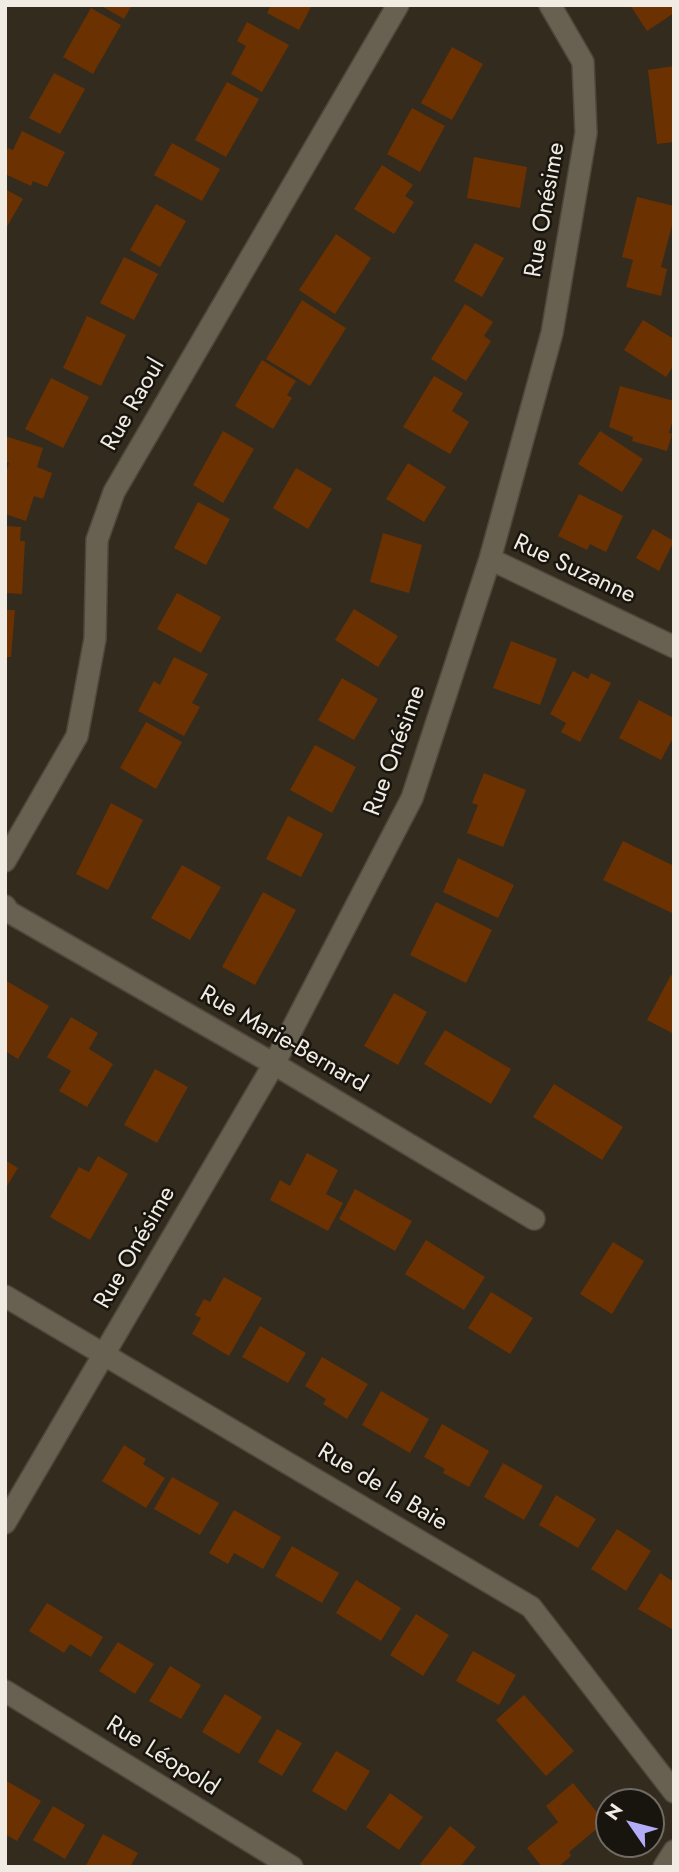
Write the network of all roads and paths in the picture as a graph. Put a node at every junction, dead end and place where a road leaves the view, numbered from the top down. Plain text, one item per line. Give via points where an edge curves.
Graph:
1 (398, 5) edge
2 (550, 5) edge
3 (490, 559) junction
4 (674, 647) edge
5 (5, 861) edge
6 (5, 906) edge
7 (274, 1065) junction
8 (534, 1219) dead end
9 (5, 1296) edge
10 (104, 1353) junction
11 (5, 1523) edge
12 (5, 1691) edge
13 (674, 1791) edge
14 (674, 1851) edge
15 (292, 1867) edge
16 (664, 1867) edge

1 - 5 street, Rue Raoul via 114,492 97,540 95,639 77,736
2 - 3 street, Rue Onésime via 583,62 586,133 552,333
3 - 4 street, Rue Suzanne
3 - 7 street, Rue Onésime via 412,798
6 - 7 street, Rue Marie-Bernard
7 - 8 street, Rue Marie-Bernard
7 - 10 street, Rue Onésime
9 - 10 street, Rue de la Baie
10 - 11 street, Rue Onésime
10 - 13 street, Rue de la Baie via 531,1608
12 - 15 street, Rue Léopold
14 - 16 street

